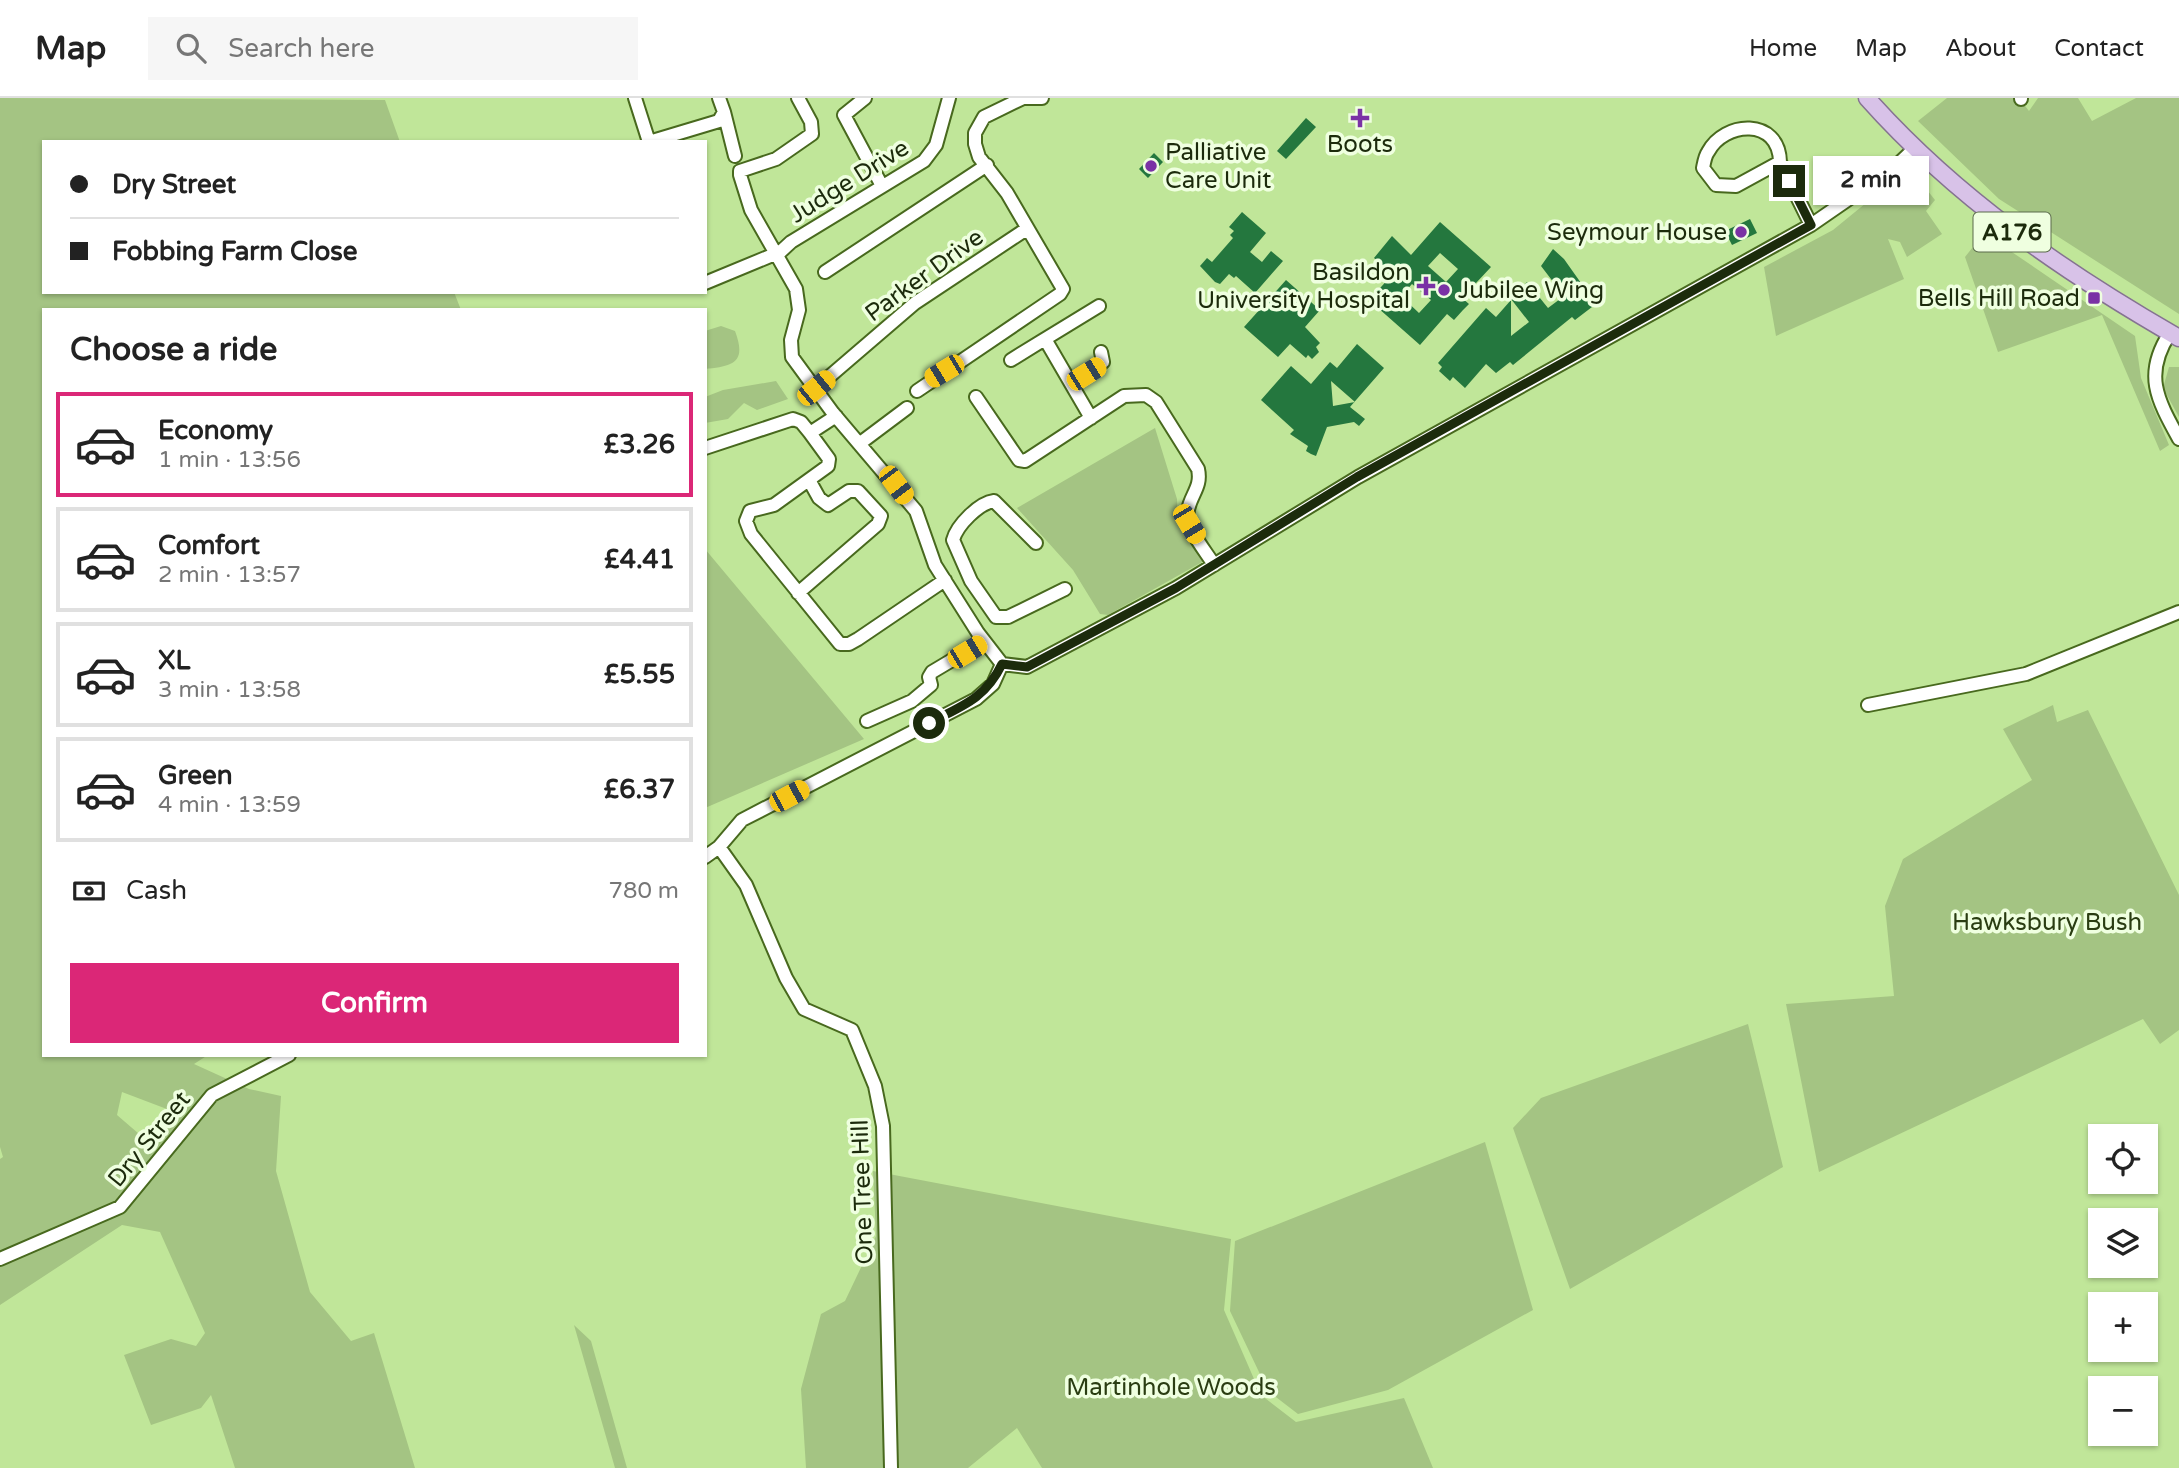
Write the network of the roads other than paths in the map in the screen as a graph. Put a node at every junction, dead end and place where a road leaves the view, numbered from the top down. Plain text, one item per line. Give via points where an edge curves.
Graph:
1 (635, 98) edge
2 (719, 98) edge
3 (798, 98) edge
4 (864, 98) edge
5 (948, 98) edge
6 (1023, 98) edge
7 (1042, 98) edge
8 (1867, 98) edge
9 (724, 112) junction
10 (648, 140) edge
11 (656, 140) edge
12 (1914, 149) junction
13 (735, 156) dead end
14 (1780, 162) junction
15 (987, 165) junction
16 (882, 186) junction
17 (1811, 225) junction
18 (1030, 232) junction
19 (776, 255) junction
20 (825, 272) dead end
21 (707, 282) edge
22 (1099, 306) dead end
23 (2174, 335) edge
24 (1045, 339) junction
25 (1101, 352) dead end
26 (1011, 360) dead end
27 (1071, 383) junction
28 (816, 388) junction
29 (917, 391) dead end
30 (976, 397) dead end
31 (907, 408) dead end
32 (836, 416) junction
33 (1091, 418) junction
34 (810, 433) junction
35 (2179, 439) edge
36 (859, 444) junction
37 (707, 447) edge
38 (809, 480) junction
39 (1036, 543) dead end
40 (1214, 565) junction
41 (945, 580) junction
42 (1065, 589) dead end
43 (798, 593) junction
44 (980, 596) junction
45 (961, 607) junction
46 (2179, 611) edge
47 (984, 641) junction
48 (1002, 664) junction
49 (1868, 705) dead end
50 (867, 721) dead end
51 (719, 847) junction
52 (707, 856) edge
53 (285, 1057) edge
54 (0, 1259) edge
55 (891, 1468) edge

1 - 10 street
2 - 9 street
3 - 19 street via 813,134 776,159 740,171 751,210
4 - 16 street via 844,115
5 - 16 street, Judge Drive via 936,145 923,161
6 - 7 street
6 - 15 street via 980,121 975,144
8 - 12 main road, A176
9 - 11 street via 716,122
9 - 13 street
12 - 17 street
12 - 23 main road, A176 via 2048,258
14 - 14 street via 1736,186 1716,185 1703,168 1709,149 1730,133 1756,127 1771,134 1780,149
14 - 17 street
15 - 18 street
15 - 20 street
16 - 19 street, Judge Drive
17 - 40 street via 1357,477
18 - 28 street, Parker Drive via 1022,232 915,303
18 - 29 street via 1061,284 1060,294
19 - 21 street, Judge Drive
19 - 28 street via 793,279 799,298 792,357
22 - 24 street
23 - 35 street via 2153,364 2153,380
24 - 26 street
24 - 27 street
25 - 27 street via 1103,362
27 - 33 street
28 - 32 street
30 - 33 street via 1019,460 1026,461
31 - 36 street
32 - 34 street
32 - 36 street
33 - 40 street via 1124,396 1146,395 1156,402 1198,469 1201,480 1188,510 1189,524
34 - 37 street via 793,419
34 - 38 street via 830,462
36 - 41 street via 915,511
38 - 43 street via 774,505 750,512 746,521 751,534
38 - 43 street via 828,505 849,491 858,491 881,516 878,524
39 - 44 street via 994,501 985,503 958,527 955,547
40 - 48 street via 1027,667
41 - 43 street via 844,645
41 - 45 street
42 - 44 street via 1004,618 992,615
44 - 45 street
45 - 47 street
46 - 49 street via 2026,674
47 - 48 street
47 - 50 street via 932,672 931,685 912,701
48 - 51 street via 993,684 976,699 742,820
51 - 52 street
51 - 55 street, One Tree Hill via 746,885 804,1009 852,1030 875,1086 884,1140
53 - 54 street, Dry Street via 212,1095 120,1208

